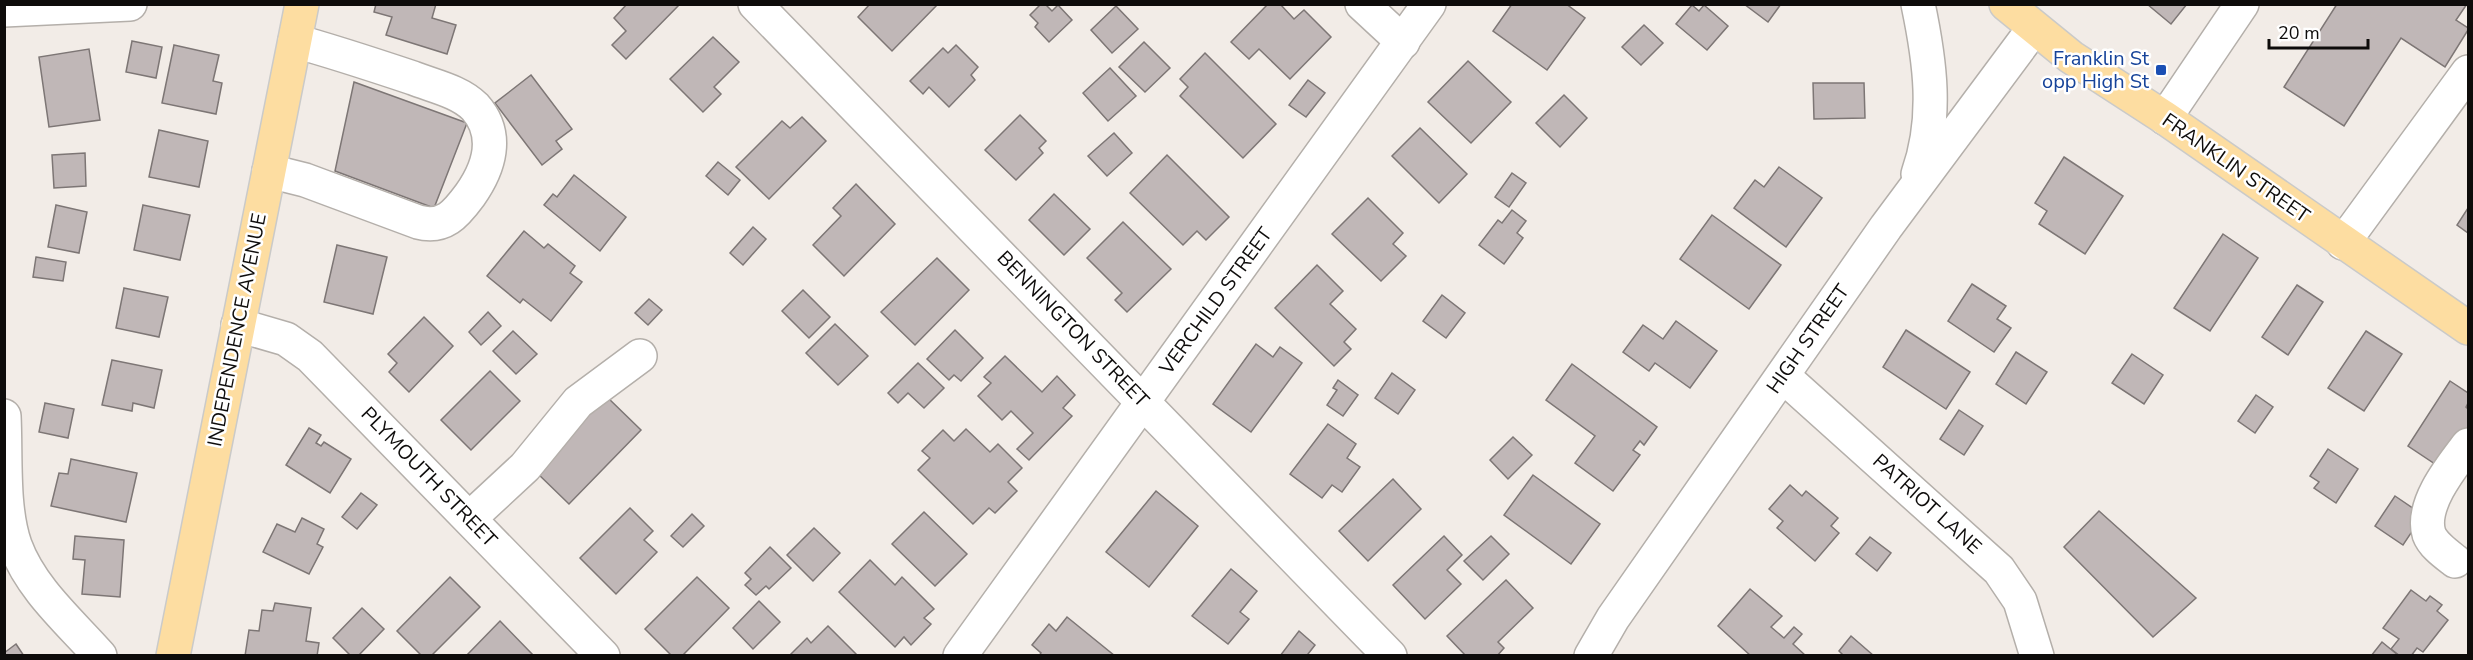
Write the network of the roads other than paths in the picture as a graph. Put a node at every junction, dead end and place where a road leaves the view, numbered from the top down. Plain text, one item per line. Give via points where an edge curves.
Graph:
1 (130, 4) edge
2 (302, 4) edge
3 (755, 4) edge
4 (1362, 4) edge
5 (1429, 4) edge
6 (1918, 4) edge
7 (2006, 4) edge
8 (2242, 4) edge
9 (4, 10) edge
10 (2034, 28) junction
11 (295, 41) junction
12 (1403, 42) junction
13 (2469, 72) edge
14 (2165, 118) junction
15 (269, 171) junction
16 (1910, 194) junction
17 (2343, 243) junction
18 (238, 325) junction
19 (2469, 328) edge
20 (640, 356) dead end
21 (1783, 376) junction
22 (1144, 402) junction
23 (4, 416) edge
24 (2469, 445) edge
25 (470, 518) junction
26 (2455, 561) dead end
27 (100, 656) edge
28 (173, 656) edge
29 (603, 656) edge
30 (960, 656) edge
31 (1390, 656) edge
32 (1591, 656) edge
33 (2037, 656) edge

1 - 9 street
2 - 11 main road, INDEPENDENCE AVENUE
3 - 22 street, BENNINGTON STREET
4 - 12 street
5 - 12 street, VERCHILD STREET
6 - 16 street via 1927,51 1930,116 1927,142
7 - 10 main road, FRANKLIN STREET
8 - 14 street
10 - 14 main road, FRANKLIN STREET via 2078,62
10 - 16 street, HIGH STREET
11 - 15 main road, INDEPENDENCE AVENUE
11 - 15 street via 457,94 481,116 489,137 489,158 481,180 458,210 435,224 418,222 305,180
12 - 22 street, VERCHILD STREET
13 - 17 street
14 - 17 main road, FRANKLIN STREET
15 - 18 main road, INDEPENDENCE AVENUE
16 - 21 street, HIGH STREET
17 - 19 main road, FRANKLIN STREET
18 - 25 street, PLYMOUTH STREET via 286,339 310,356
18 - 28 main road, INDEPENDENCE AVENUE
20 - 25 street via 578,402 525,466
21 - 32 street, HIGH STREET via 1626,599
21 - 33 street, PATRIOT LANE via 2000,570 2020,601
22 - 30 street, VERCHILD STREET
22 - 31 street, BENNINGTON STREET
23 - 27 street via 8,510 15,545 31,576
24 - 26 street via 2430,503 2429,533 2441,551
25 - 29 street, PLYMOUTH STREET

